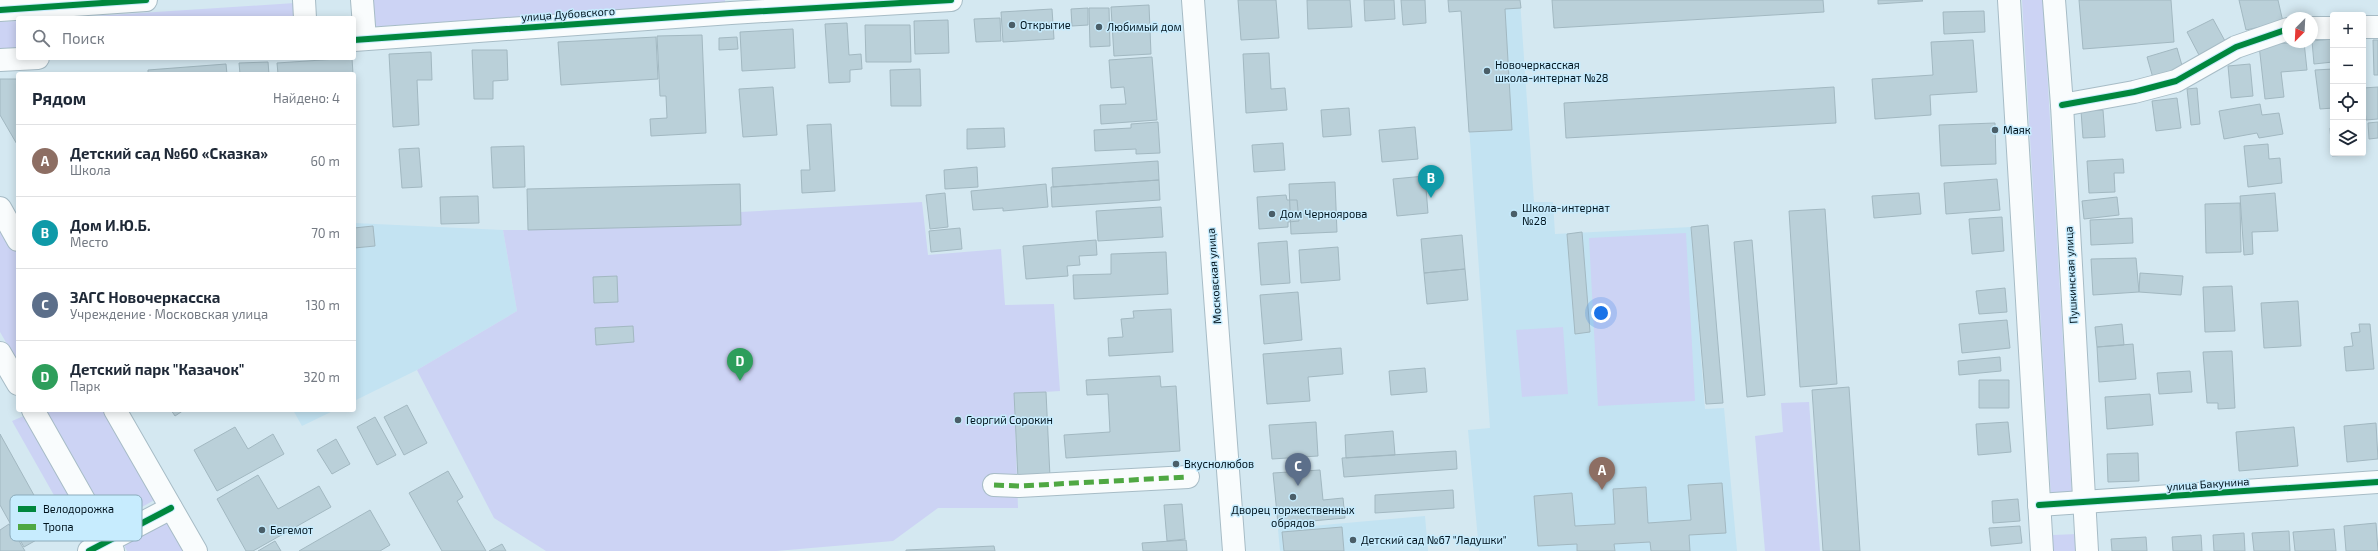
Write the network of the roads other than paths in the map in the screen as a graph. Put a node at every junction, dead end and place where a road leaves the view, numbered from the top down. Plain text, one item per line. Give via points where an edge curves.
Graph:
1 (146, 0) edge
2 (304, 0) edge
3 (362, 0) edge
4 (951, 0) edge
5 (1181, 0) edge
6 (1193, 0) edge
7 (2009, 0) edge
8 (2054, 0) edge
9 (731, 6) edge
10 (0, 10) edge
11 (305, 16) edge
12 (2366, 27) edge
13 (2378, 27) edge
14 (2318, 28) edge
15 (2330, 28) edge
16 (2282, 31) edge
17 (359, 39) edge
18 (16, 59) edge
19 (0, 60) edge
20 (2062, 105) junction
21 (0, 208) edge
22 (16, 236) edge
23 (0, 353) edge
24 (16, 381) edge
25 (34, 412) edge
26 (116, 412) edge
27 (1188, 477) dead end
28 (2378, 482) edge
29 (994, 484) dead end
30 (76, 495) edge
31 (2084, 503) junction
32 (2039, 505) junction
33 (171, 508) junction
34 (142, 525) edge
35 (115, 541) edge
36 (103, 548) edge
37 (196, 551) edge
38 (1220, 551) edge
39 (1234, 551) edge
40 (2042, 551) edge
41 (2087, 551) edge

1 - 10 main road
2 - 11 main road
3 - 17 main road
4 - 9 main road, улица Дубовского
5 - 38 main road, Московская улица
6 - 39 main road, Московская улица
7 - 32 main road
8 - 20 main road, Пушкинская улица
9 - 17 main road, улица Дубовского
12 - 13 main road
14 - 15 main road
16 - 20 main road via 2236,47 2176,81 2134,92
18 - 19 main road
20 - 31 main road, Пушкинская улица
21 - 22 main road
23 - 24 main road
25 - 30 main road
26 - 33 main road
27 - 29 main road via 1019,486
28 - 31 main road, улица Бакунина
31 - 32 main road, улица Бакунина
31 - 41 main road, Пушкинская улица
32 - 40 main road
33 - 34 main road
33 - 37 main road
35 - 36 main road

